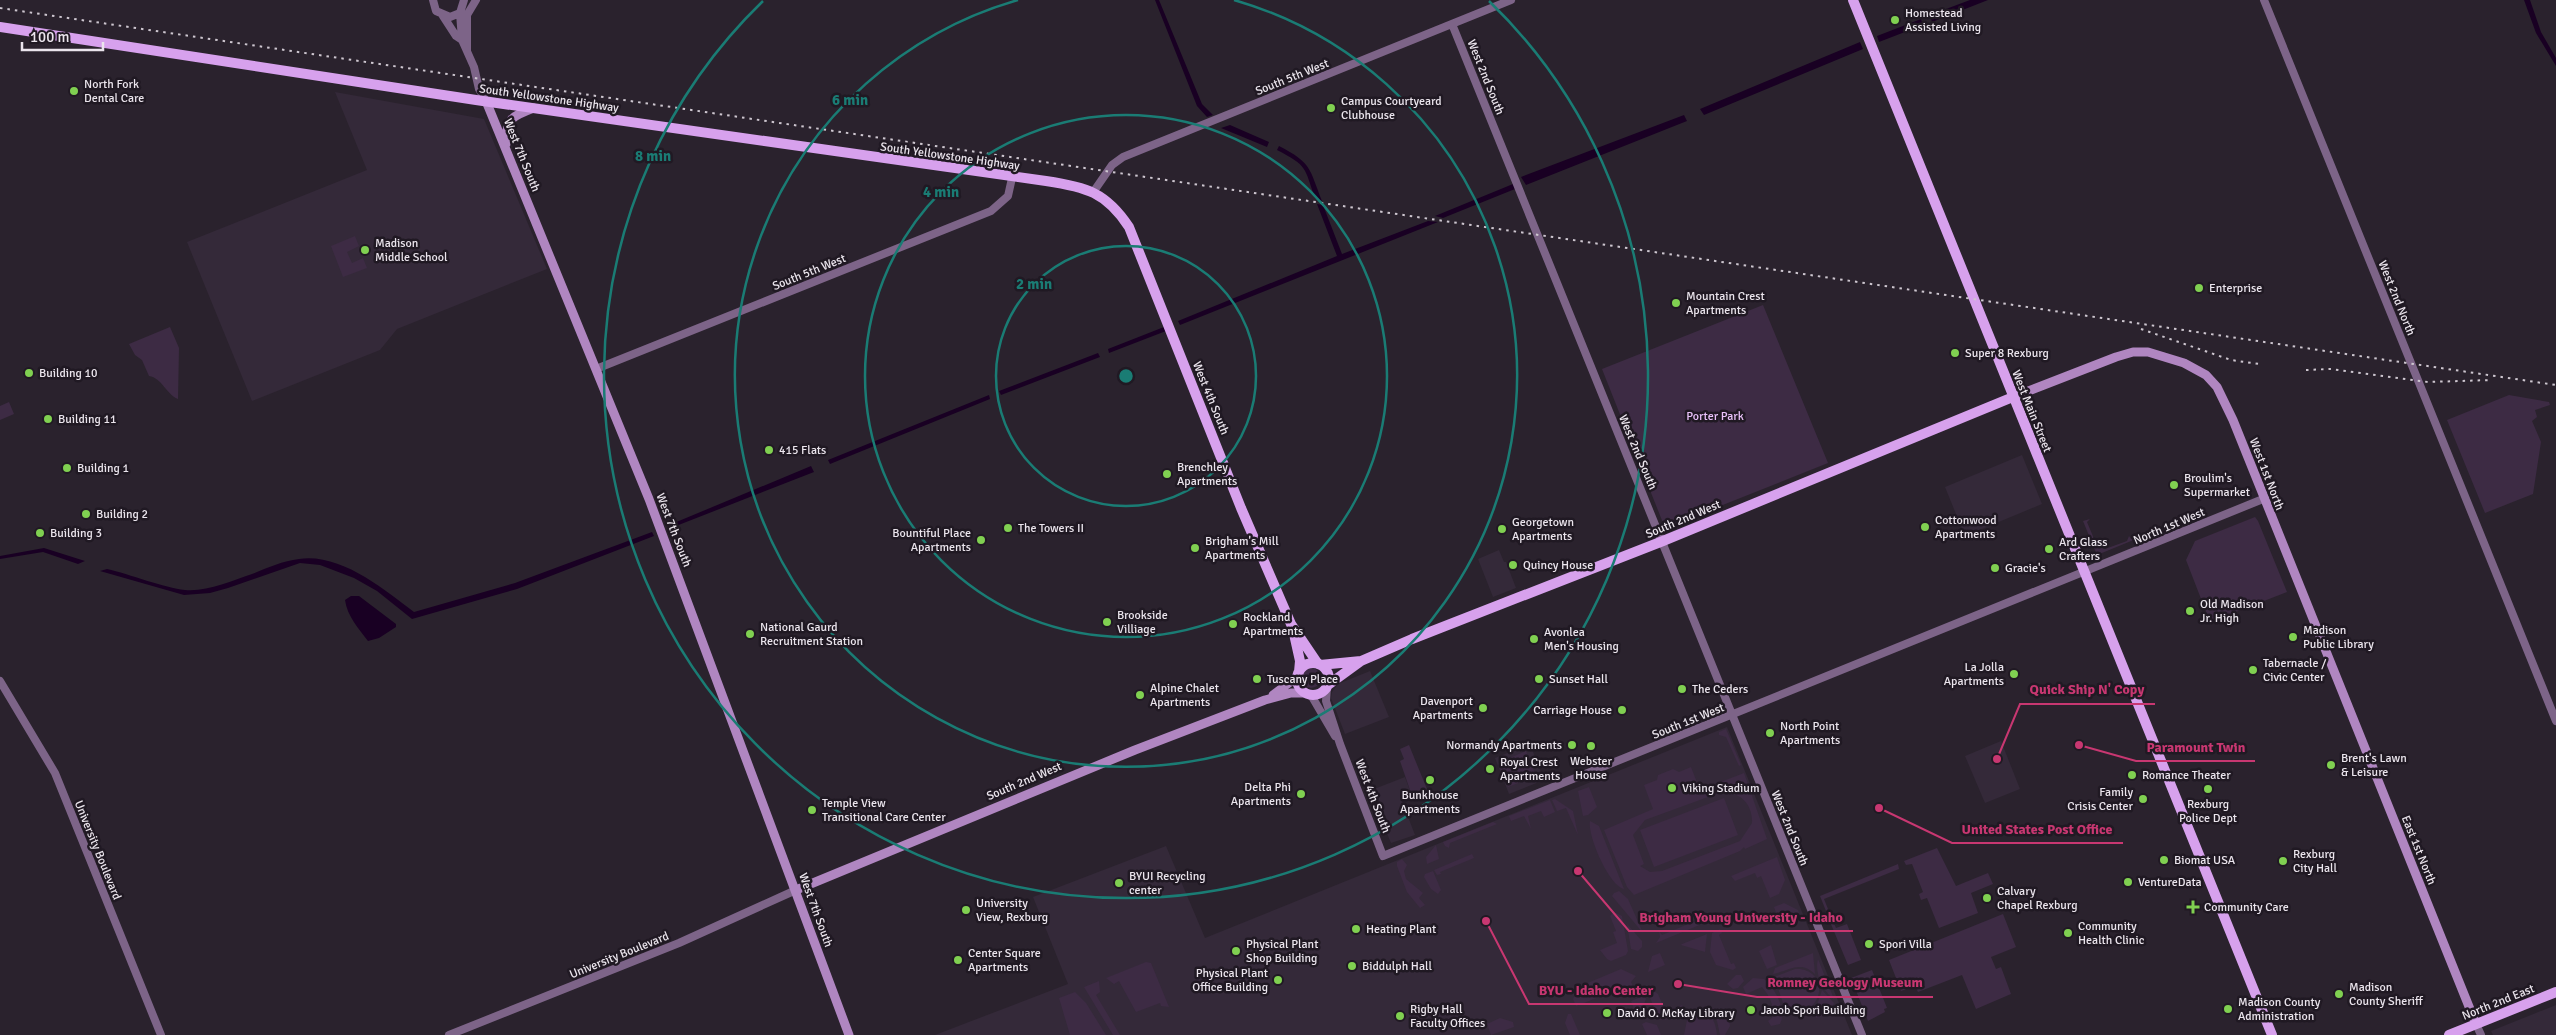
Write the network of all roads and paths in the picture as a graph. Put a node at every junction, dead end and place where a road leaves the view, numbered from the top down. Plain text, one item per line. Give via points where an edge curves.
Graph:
1 (433, 0) edge
2 (476, 0) edge
3 (1511, 0) edge
4 (1853, 0) edge
5 (2264, 0) edge
6 (462, 7) edge
7 (443, 16) junction
8 (1452, 24) junction
9 (0, 27) edge
10 (462, 40) junction
11 (467, 50) junction
12 (486, 101) junction
13 (535, 108) junction
14 (506, 149) junction
15 (1012, 178) junction
16 (1094, 191) junction
17 (596, 369) junction
18 (2013, 397) junction
19 (2263, 499) junction
20 (1663, 541) junction
21 (2084, 572) junction
22 (1291, 624) junction
23 (1361, 661) junction
24 (1319, 664) junction
25 (1298, 674) junction
26 (2334, 675) joint
27 (0, 680) edge
28 (1327, 686) junction
29 (1308, 694) junction
30 (1265, 700) junction
31 (1733, 715) junction
32 (2556, 722) edge
33 (1340, 744) junction
34 (1384, 856) joint
35 (796, 890) junction
36 (2556, 992) edge
37 (2476, 1024) junction
38 (160, 1035) edge
39 (449, 1035) edge
40 (849, 1035) edge
41 (1862, 1035) edge
42 (2272, 1035) edge
43 (2449, 1035) edge
44 (2481, 1035) edge

1 - 7 street, West 7th South via 436,11
2 - 6 street
2 - 11 street via 467,14
3 - 8 street, South 5th West
4 - 18 main road, West Main Street
5 - 32 street, West 2nd North
6 - 7 street via 450,17
6 - 10 street, West 7th South
7 - 10 street, West 7th South
8 - 16 street, South 5th West via 1123,157 1112,165
8 - 20 street, West 2nd South
9 - 12 main road, South Yellowstone Highway
10 - 11 street, West 7th South
11 - 12 street, West 7th South
12 - 13 main road, South Yellowstone Highway
12 - 14 main road, West 7th South
13 - 14 main road via 510,120
13 - 15 main road, South Yellowstone Highway
14 - 17 main road, West 7th South
15 - 16 main road, South Yellowstone Highway via 1069,184
15 - 17 street, South 5th West via 1008,196 991,212
16 - 22 main road, West 4th South via 1110,202 1129,227
17 - 35 main road, West 7th South
18 - 19 main road, West 1st North via 2116,357 2140,352 2157,354 2196,368 2212,381 2233,420
18 - 20 main road, South 2nd West
18 - 21 main road, West Main Street
19 - 21 street, North 1st West
19 - 26 main road, West 1st North
20 - 23 main road, South 2nd West
20 - 31 street, West 2nd South
21 - 31 street, South 1st West
21 - 42 main road, West Main Street
22 - 24 main road, West 4th South
22 - 25 main road, West 4th South via 1299,655
23 - 24 main road, South 2nd West
23 - 28 main road, South 2nd West
24 - 25 main road via 1305,666
24 - 28 main road via 1328,673
25 - 29 main road via 1299,686
25 - 30 main road, South 2nd West
26 - 37 main road, East 1st North
27 - 38 street, University Boulevard via 55,773
28 - 29 main road via 1320,694
28 - 33 street, West 4th South via 1326,701
29 - 30 main road, South 2nd West via 1291,693
29 - 33 street, West 4th South
30 - 35 main road, South 2nd West via 1073,774
31 - 34 street, South 1st West
31 - 41 street, West 2nd South
33 - 34 street, West 4th South
35 - 39 street, University Boulevard via 678,943
35 - 40 main road, West 7th South
36 - 37 main road, North 2nd East
37 - 43 main road, North 2nd East
37 - 44 street, East 1st North

